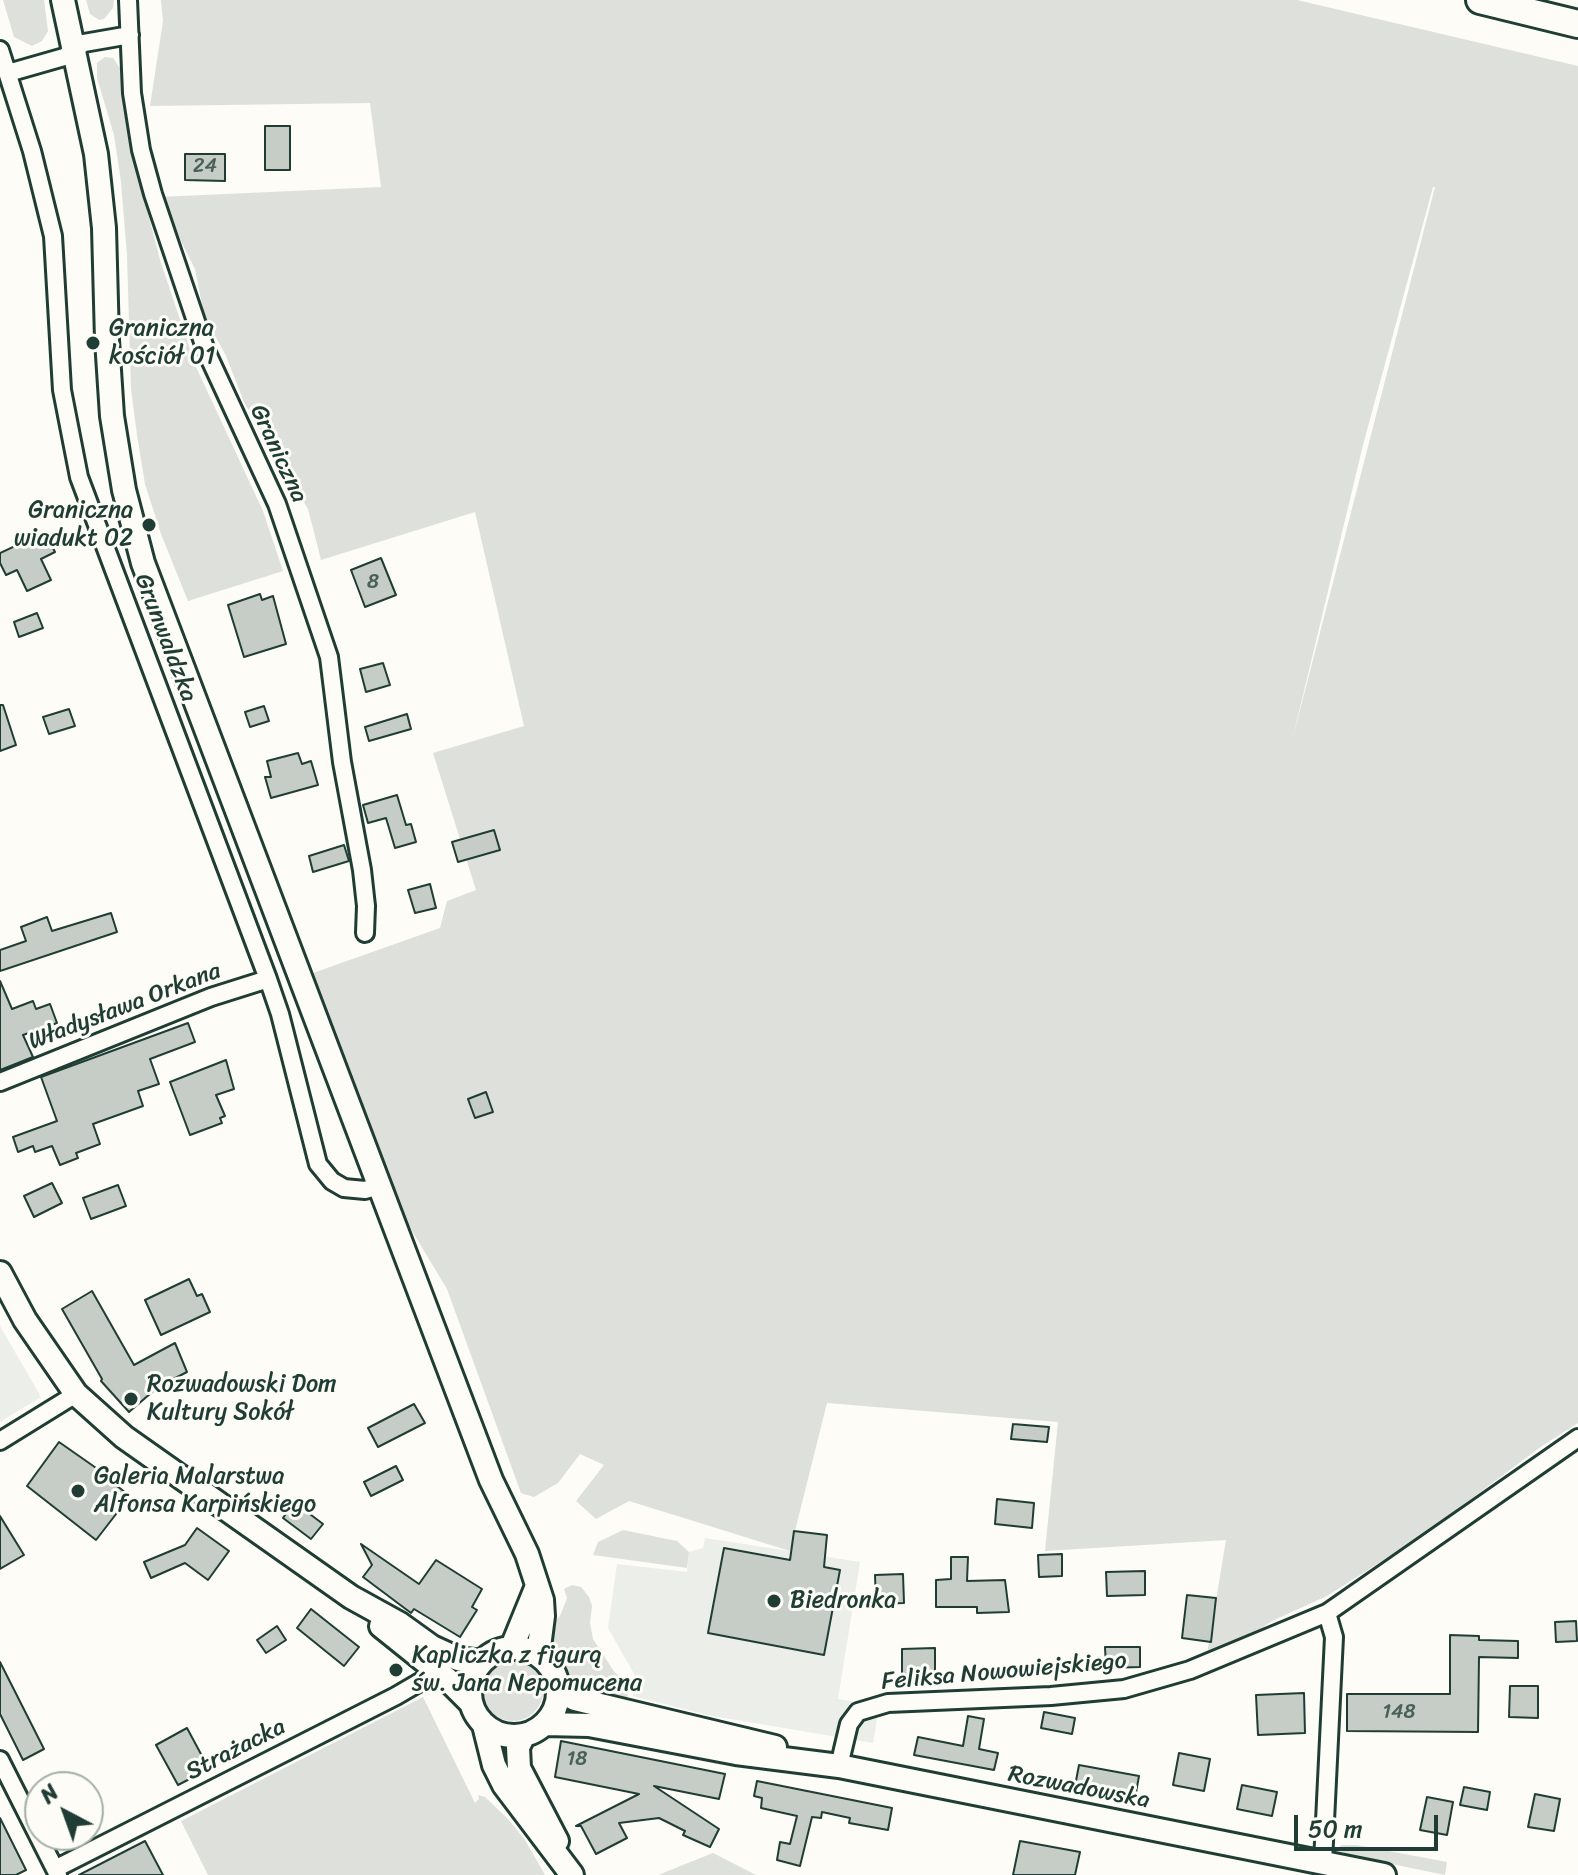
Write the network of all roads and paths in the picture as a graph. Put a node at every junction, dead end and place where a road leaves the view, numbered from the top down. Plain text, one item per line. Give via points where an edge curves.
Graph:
1 (63, 0) edge
2 (128, 0) edge
3 (1480, 0) edge
4 (1578, 24) edge
5 (130, 35) junction
6 (0, 50) edge
7 (74, 50) junction
8 (8, 73) junction
9 (365, 933) dead end
10 (268, 979) junction
11 (0, 1082) edge
12 (379, 1186) junction
13 (0, 1273) edge
14 (76, 1394) junction
15 (1578, 1438) edge
16 (0, 1441) edge
17 (537, 1586) junction
18 (351, 1597) junction
19 (1327, 1613) junction
20 (512, 1647) junction
21 (538, 1655) junction
22 (481, 1662) junction
23 (437, 1672) junction
24 (558, 1690) junction
25 (470, 1702) junction
26 (544, 1724) junction
27 (484, 1725) junction
28 (524, 1735) junction
29 (0, 1760) edge
30 (832, 1765) junction
31 (1323, 1862) junction
32 (56, 1872) edge
33 (572, 1875) edge
34 (1384, 1875) edge

1 - 7 street
2 - 5 street, Graniczna
3 - 4 main road
5 - 7 street via 98,39
5 - 9 street, Graniczna via 132,93 157,207 206,351 277,504 329,657 362,870
6 - 8 street, Grunwaldzka
7 - 8 street
7 - 12 street via 100,180 112,416 143,563
8 - 10 street, Grunwaldzka via 53,236 62,390 75,465
10 - 11 street, Władysława Orkana
10 - 12 street, Grunwaldzka via 318,1164 344,1188
12 - 17 street
13 - 14 street
14 - 16 street
14 - 18 street via 124,1437
15 - 19 street, Feliksa Nowowiejskiego
17 - 20 street
17 - 21 street via 543,1616
18 - 22 street via 432,1647
18 - 23 street
19 - 30 street, Feliksa Nowowiejskiego via 1190,1670 1124,1689 888,1703 858,1712
19 - 31 street via 1334,1637
20 - 21 street
20 - 22 street
21 - 24 street via 548,1664
22 - 25 street via 469,1688
23 - 25 street
23 - 32 street, Strażacka
24 - 26 street
24 - 30 street, Rozwadowska via 575,1699
25 - 27 street
26 - 28 street
26 - 30 street, Rozwadowska via 589,1725
27 - 28 street via 510,1736
27 - 33 street via 504,1785
28 - 33 street via 518,1747 519,1768
29 - 32 street
30 - 31 street, Rozwadowska
31 - 34 street, Rozwadowska

